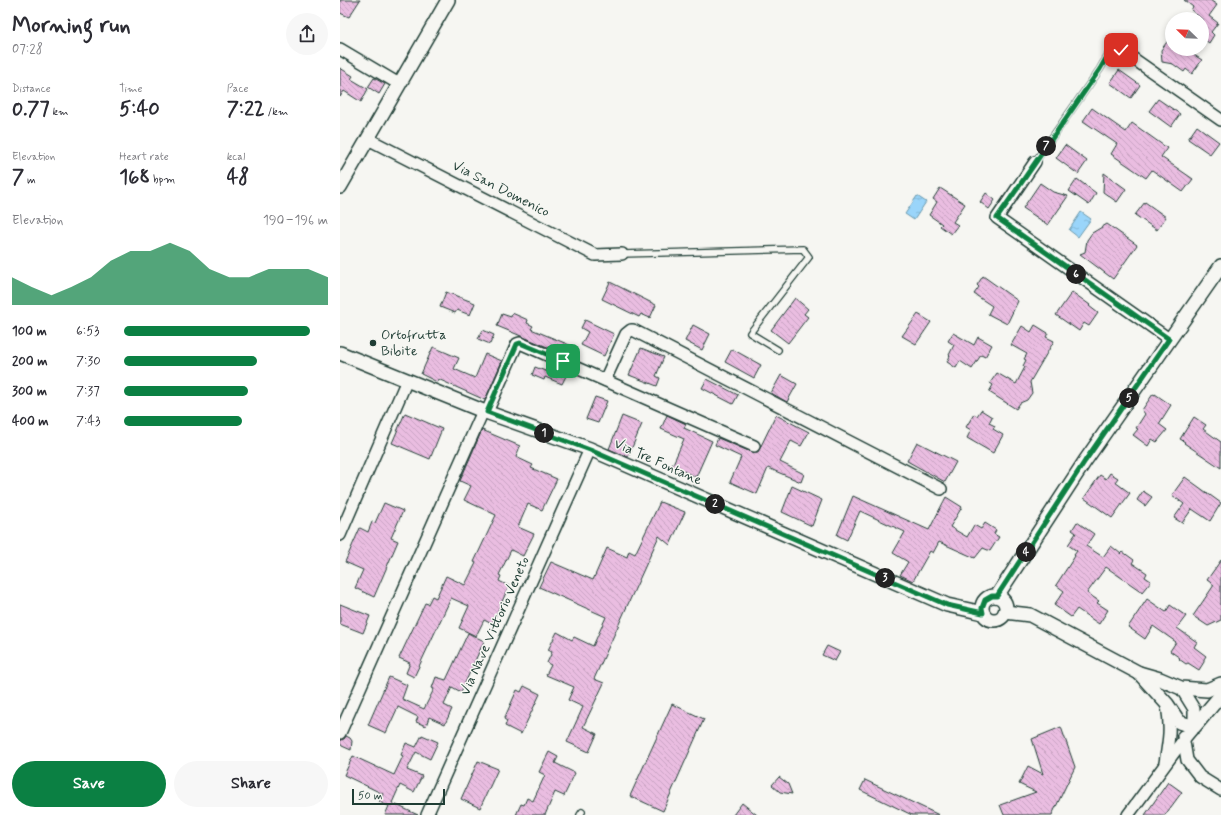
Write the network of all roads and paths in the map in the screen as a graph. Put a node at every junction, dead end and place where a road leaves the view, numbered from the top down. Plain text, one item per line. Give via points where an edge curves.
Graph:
1 (448, 0) edge
2 (340, 49) edge
3 (1121, 50) joint
4 (400, 84) junction
5 (1221, 120) edge
6 (368, 139) junction
7 (1035, 162) joint
8 (340, 187) edge
9 (622, 254) joint
10 (1221, 266) edge
11 (1169, 339) junction
12 (778, 350) dead end
13 (340, 353) edge
14 (406, 380) junction
15 (605, 380) junction
16 (485, 411) junction
17 (754, 446) dead end
18 (590, 450) junction
19 (941, 489) dead end
20 (340, 535) edge
21 (997, 596) junction
22 (1005, 612) junction
23 (983, 613) junction
24 (1139, 673) junction
25 (1221, 684) edge
26 (1181, 688) junction
27 (1221, 695) edge
28 (1167, 704) junction
29 (1179, 722) junction
30 (1194, 727) junction
31 (340, 733) edge
32 (1184, 739) junction
33 (1164, 765) junction
34 (1221, 790) edge
35 (427, 815) edge
36 (1128, 815) edge

1 - 4 street
2 - 4 street
3 - 5 street
3 - 7 lane via 1108,55
4 - 6 street
6 - 8 street
6 - 9 street, Via San Domenico via 595,255
7 - 11 street via 997,218
9 - 12 lane via 803,249 809,257 750,333
10 - 11 street
11 - 21 street
13 - 14 street, Via Tre Fontane
14 - 16 street, Via Tre Fontane
14 - 20 street
15 - 16 street via 520,343 517,344
15 - 17 street
15 - 19 street via 626,334 633,330
16 - 18 street, Via Tre Fontane
16 - 31 street
18 - 23 street, Via Tre Fontane via 947,605
18 - 35 street, Via Nave Vittorio Veneto
21 - 22 street via 1005,604
21 - 23 street via 985,600
22 - 23 street via 993,619
22 - 24 street via 1030,615
24 - 26 street
24 - 28 street
25 - 26 street via 1207,690
26 - 30 street via 1194,709
27 - 30 street
28 - 29 street
28 - 33 street via 1170,735
29 - 30 street
29 - 32 street
30 - 32 street
32 - 33 street
32 - 34 street via 1187,760 1200,776
33 - 36 street

